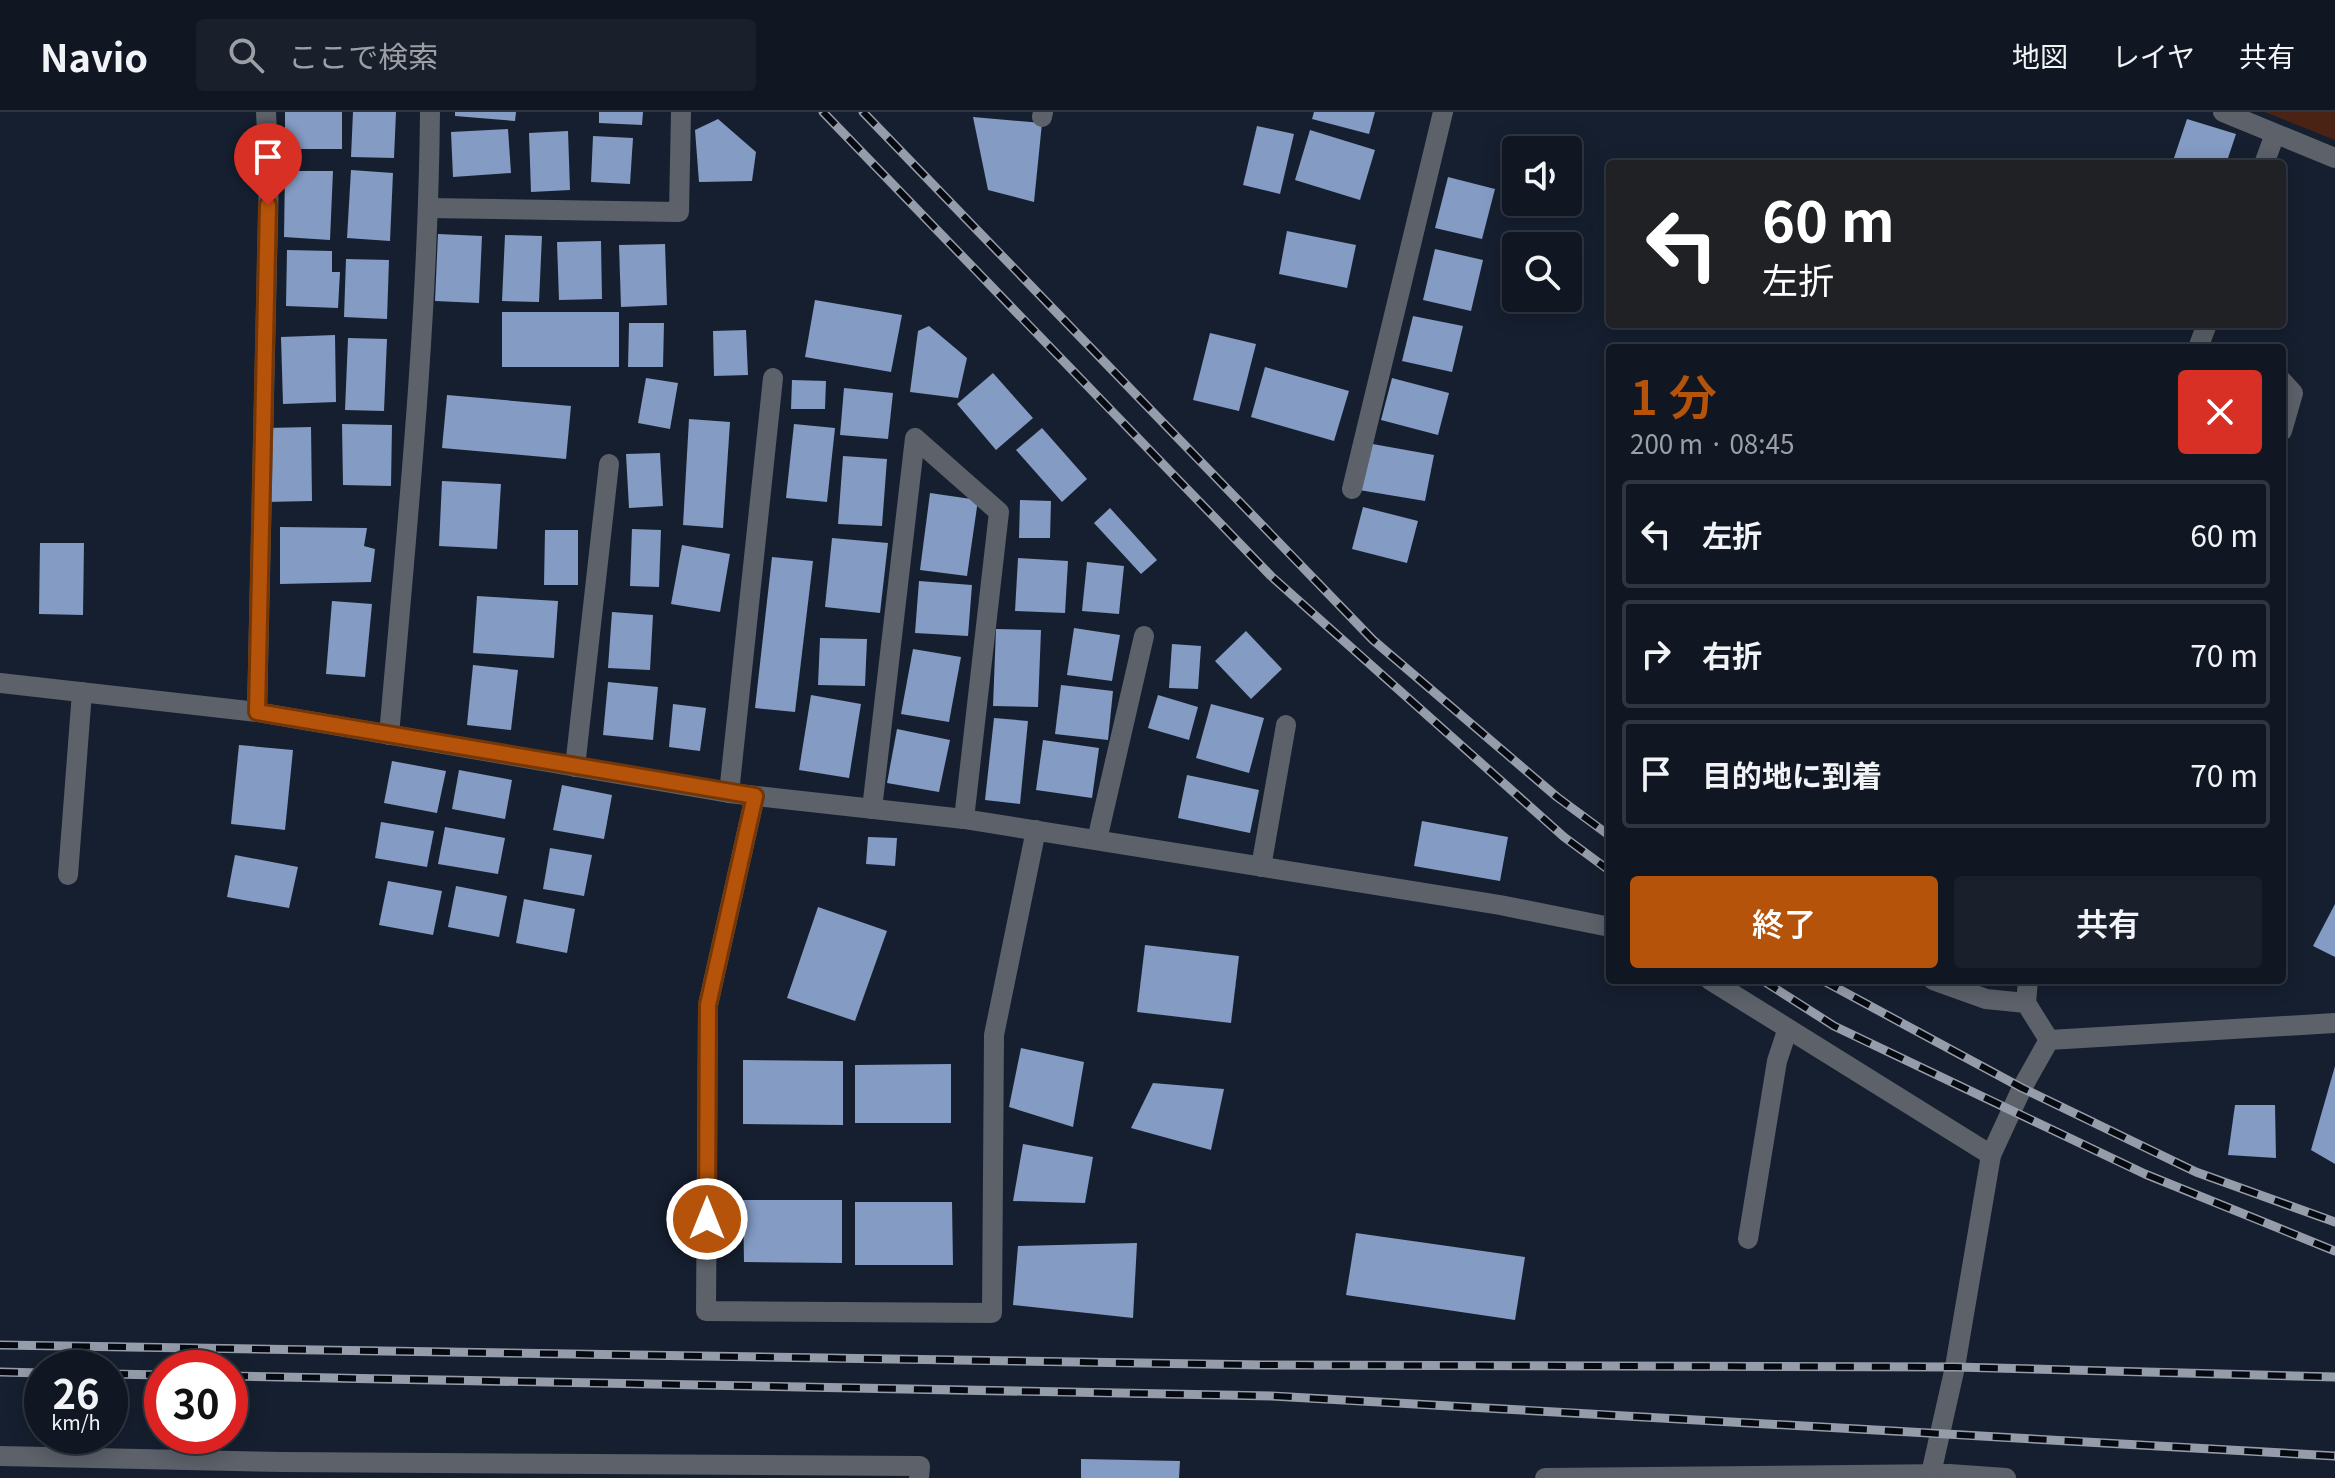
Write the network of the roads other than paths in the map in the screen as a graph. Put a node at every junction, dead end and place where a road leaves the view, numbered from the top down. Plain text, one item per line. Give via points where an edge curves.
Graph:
1 (266, 112) edge
2 (430, 112) edge
3 (681, 112) edge
4 (1443, 112) edge
5 (2223, 112) edge
6 (2275, 134) junction
7 (2335, 158) edge
8 (2265, 160) edge
9 (429, 208) junction
10 (773, 378) dead end
11 (2286, 385) edge
12 (2286, 417) edge
13 (609, 464) dead end
14 (1352, 489) dead end
15 (1144, 636) dead end
16 (0, 683) edge
17 (82, 692) junction
18 (257, 712) junction
19 (1286, 725) dead end
20 (389, 735) junction
21 (575, 767) junction
22 (729, 793) junction
23 (755, 796) junction
24 (872, 809) junction
25 (964, 819) junction
26 (1036, 830) junction
27 (1097, 840) junction
28 (1261, 867) junction
29 (68, 875) dead end
30 (1606, 926) edge
31 (1716, 984) edge
32 (1944, 984) edge
33 (2028, 984) edge
34 (2026, 1003) junction
35 (2335, 1023) edge
36 (1787, 1031) junction
37 (2049, 1040) junction
38 (1991, 1155) junction
39 (1748, 1239) dead end
40 (0, 1456) edge
41 (1931, 1476) edge
42 (919, 1478) edge
43 (1545, 1478) edge
44 (2006, 1478) edge

1 - 18 street
2 - 9 street
3 - 9 street via 679,212
4 - 14 street
5 - 6 street
6 - 7 street
6 - 8 street
9 - 20 street via 416,448
10 - 22 street
11 - 12 street via 2293,393
13 - 21 street
15 - 27 street
16 - 17 street
17 - 18 street
17 - 29 street
18 - 20 street
19 - 28 street
20 - 21 street
21 - 22 street
22 - 23 street
23 - 24 street
23 - 26 street via 708,1005 706,1311 992,1313 994,1035
24 - 25 street
24 - 25 street via 915,438 999,512
25 - 26 street
26 - 27 street
27 - 28 street
28 - 30 street
31 - 36 street
32 - 34 street via 1986,999
33 - 34 street
34 - 37 street
35 - 37 street
36 - 38 street
36 - 39 street via 1777,1061
37 - 38 street
38 - 41 street
40 - 42 street via 920,1466
41 - 43 street
41 - 44 street

